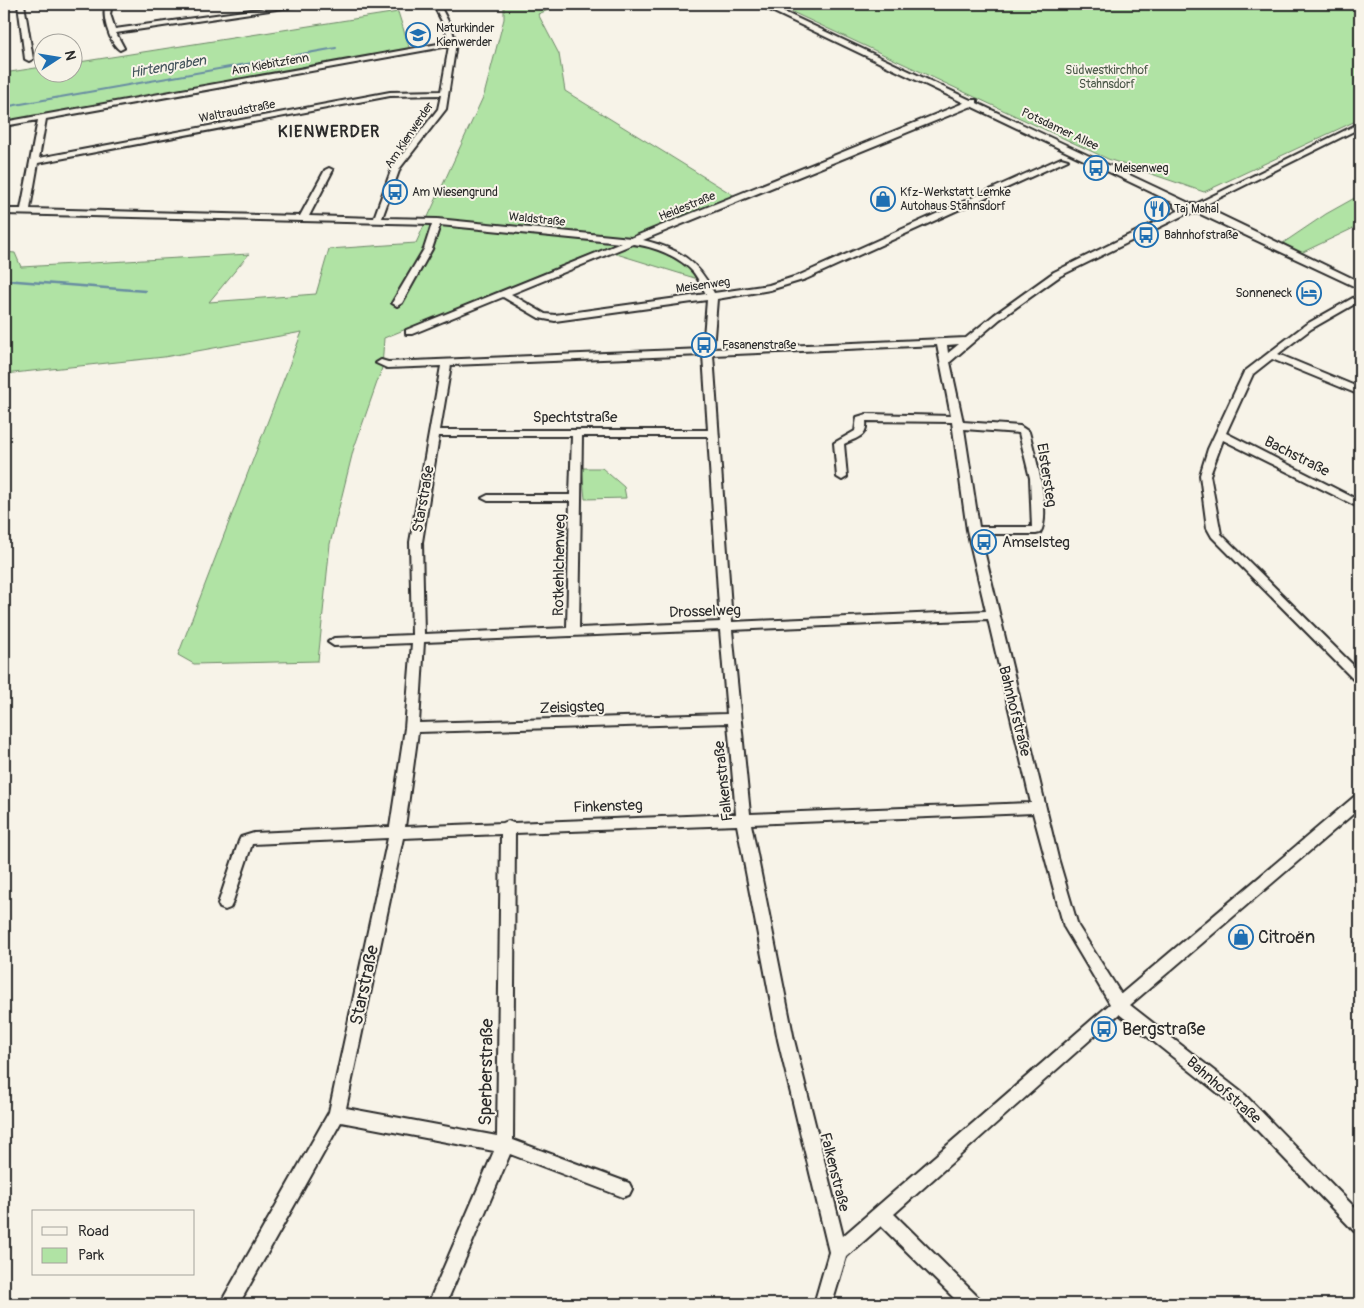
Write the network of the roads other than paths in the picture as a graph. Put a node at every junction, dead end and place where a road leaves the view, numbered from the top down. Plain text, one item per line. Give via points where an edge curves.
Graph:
1 (21, 4) edge
2 (109, 4) edge
3 (307, 4) edge
4 (436, 4) edge
5 (761, 4) edge
6 (292, 5) edge
7 (114, 32) junction
8 (453, 43) junction
9 (120, 48) dead end
10 (29, 59) dead end
11 (445, 93) junction
12 (970, 104) junction
13 (43, 116) junction
14 (4, 124) edge
15 (1360, 125) edge
16 (1064, 160) dead end
17 (34, 161) junction
18 (329, 170) dead end
19 (1190, 209) junction
20 (4, 212) edge
21 (25, 212) junction
22 (302, 219) junction
23 (377, 220) junction
24 (437, 222) junction
25 (633, 242) junction
26 (1360, 292) edge
27 (506, 295) junction
28 (712, 297) junction
29 (397, 303) dead end
30 (410, 332) dead end
31 (940, 341) junction
32 (970, 341) junction
33 (708, 352) junction
34 (1271, 354) junction
35 (447, 361) junction
36 (944, 362) junction
37 (381, 363) dead end
38 (1360, 392) edge
39 (957, 422) junction
40 (577, 432) junction
41 (436, 433) junction
42 (714, 433) junction
43 (1220, 434) junction
44 (842, 477) dead end
45 (488, 498) dead end
46 (575, 498) junction
47 (1360, 504) edge
48 (973, 530) junction
49 (993, 615) junction
50 (726, 626) junction
51 (572, 633) junction
52 (418, 639) junction
53 (334, 642) dead end
54 (1360, 679) edge
55 (734, 718) junction
56 (412, 728) junction
57 (1360, 800) edge
58 (1040, 808) junction
59 (742, 818) junction
60 (508, 826) junction
61 (397, 831) junction
62 (224, 904) dead end
63 (1119, 1005) junction
64 (337, 1114) junction
65 (505, 1145) junction
66 (623, 1190) dead end
67 (880, 1214) junction
68 (1360, 1225) edge
69 (838, 1252) junction
70 (229, 1304) edge
71 (437, 1304) edge
72 (823, 1304) edge
73 (973, 1304) edge

1 - 10 street
2 - 7 street via 107,16
3 - 6 street
4 - 8 street, Am Kienwerder
5 - 12 street, Potsdamer Allee
6 - 7 street
7 - 9 street
8 - 11 street, Am Kienwerder
8 - 13 street, Am Kiebitzfenn
11 - 17 street, Waltraudstraße via 390,94
11 - 23 street, Am Kienwerder via 442,109 396,168
12 - 19 street, Potsdamer Allee
12 - 25 street, Heidestraße
13 - 14 street, Am Kiebitzfenn
13 - 17 street
15 - 19 street
16 - 28 street, Meisenweg via 803,277 770,287
17 - 21 street
18 - 22 street
19 - 26 street, Potsdamer Allee
19 - 32 street via 1058,274
20 - 21 street
21 - 22 street
22 - 23 street
23 - 24 street
24 - 25 street, Waldstraße
24 - 29 street via 428,249
25 - 27 street, Heidestraße
25 - 28 street, Waldstraße via 660,247 690,265 698,271
26 - 34 street
27 - 28 street, Meisenweg via 548,318
27 - 30 street, Heidestraße
28 - 33 street, Falkenstraße
31 - 32 street
31 - 33 street
31 - 36 street
32 - 36 street
33 - 35 street
33 - 42 street, Falkenstraße
34 - 38 street
34 - 43 street via 1249,372
35 - 37 street
35 - 41 street, Starstraße
36 - 39 street, Bahnhofstraße
39 - 44 street, Elstersteg via 861,419 861,433 857,438 839,443
39 - 48 street, Bahnhofstraße
39 - 48 street, Elstersteg via 1014,427 1024,432 1035,478 1039,526 1036,531
40 - 41 street, Spechtstraße
40 - 42 street, Spechtstraße
40 - 46 street, Rotkehlchenweg
41 - 52 street, Starstraße via 416,542
42 - 50 street, Falkenstraße
43 - 47 street, Bachstraße
43 - 54 street via 1205,475 1216,535
45 - 46 street, Rotkehlchenweg
46 - 51 street, Rotkehlchenweg
48 - 49 street, Bahnhofstraße
49 - 50 street, Drosselweg
49 - 58 street, Bahnhofstraße
50 - 51 street, Drosselweg
50 - 55 street, Falkenstraße
51 - 52 street, Drosselweg
52 - 53 street
52 - 56 street, Starstraße
55 - 56 street, Zeisigsteg
55 - 59 street, Falkenstraße
56 - 61 street, Starstraße
57 - 63 street
58 - 59 street, Finkensteg
58 - 63 street, Bahnhofstraße via 1071,927
59 - 60 street, Finkensteg
59 - 69 street, Falkenstraße via 788,1049
60 - 61 street, Finkensteg
60 - 65 street, Sperberstraße
61 - 62 street, Finkensteg via 246,841
61 - 64 street, Starstraße
63 - 67 street
63 - 68 street, Bahnhofstraße via 1239,1100
64 - 65 street
64 - 70 street, Starstraße
65 - 66 street
65 - 71 street, Sperberstraße
67 - 69 street
67 - 73 street
69 - 72 street

